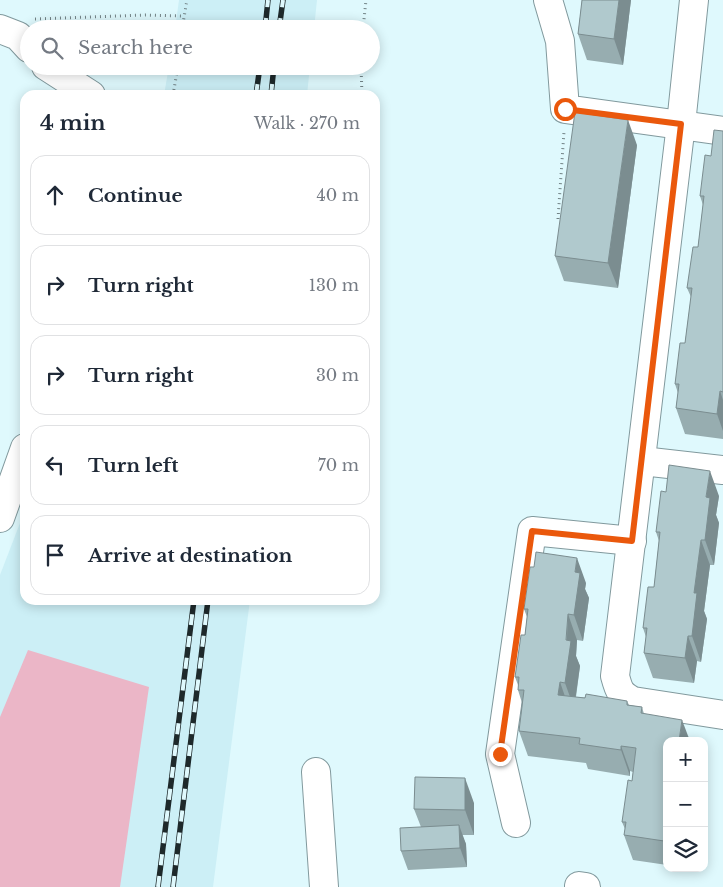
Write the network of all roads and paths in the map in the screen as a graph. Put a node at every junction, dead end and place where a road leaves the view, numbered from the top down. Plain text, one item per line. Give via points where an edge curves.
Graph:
1 (187, 0) edge
2 (366, 0) edge
3 (548, 0) edge
4 (694, 0) edge
5 (184, 16) junction
6 (34, 20) edge
7 (183, 20) edge
8 (364, 20) edge
9 (60, 75) edge
10 (176, 75) edge
11 (361, 75) edge
12 (83, 90) edge
13 (174, 90) edge
14 (362, 90) edge
15 (565, 109) junction
16 (681, 124) junction
17 (723, 131) edge
18 (558, 219) edge
19 (642, 461) junction
20 (20, 462) edge
21 (723, 470) edge
22 (0, 518) edge
23 (632, 541) junction
24 (723, 715) edge
25 (316, 772) dead end
26 (516, 824) dead end
27 (324, 887) edge

1 - 5 path
2 - 8 path
3 - 15 street via 560,41
4 - 16 street
5 - 6 path
5 - 7 path
9 - 12 street
10 - 13 path
11 - 14 path
15 - 16 street
15 - 18 path
16 - 17 street
16 - 19 street
19 - 21 street
19 - 23 street
20 - 22 street
23 - 24 street via 615,676 618,690 633,701
23 - 26 street via 532,531 500,754
25 - 27 street

